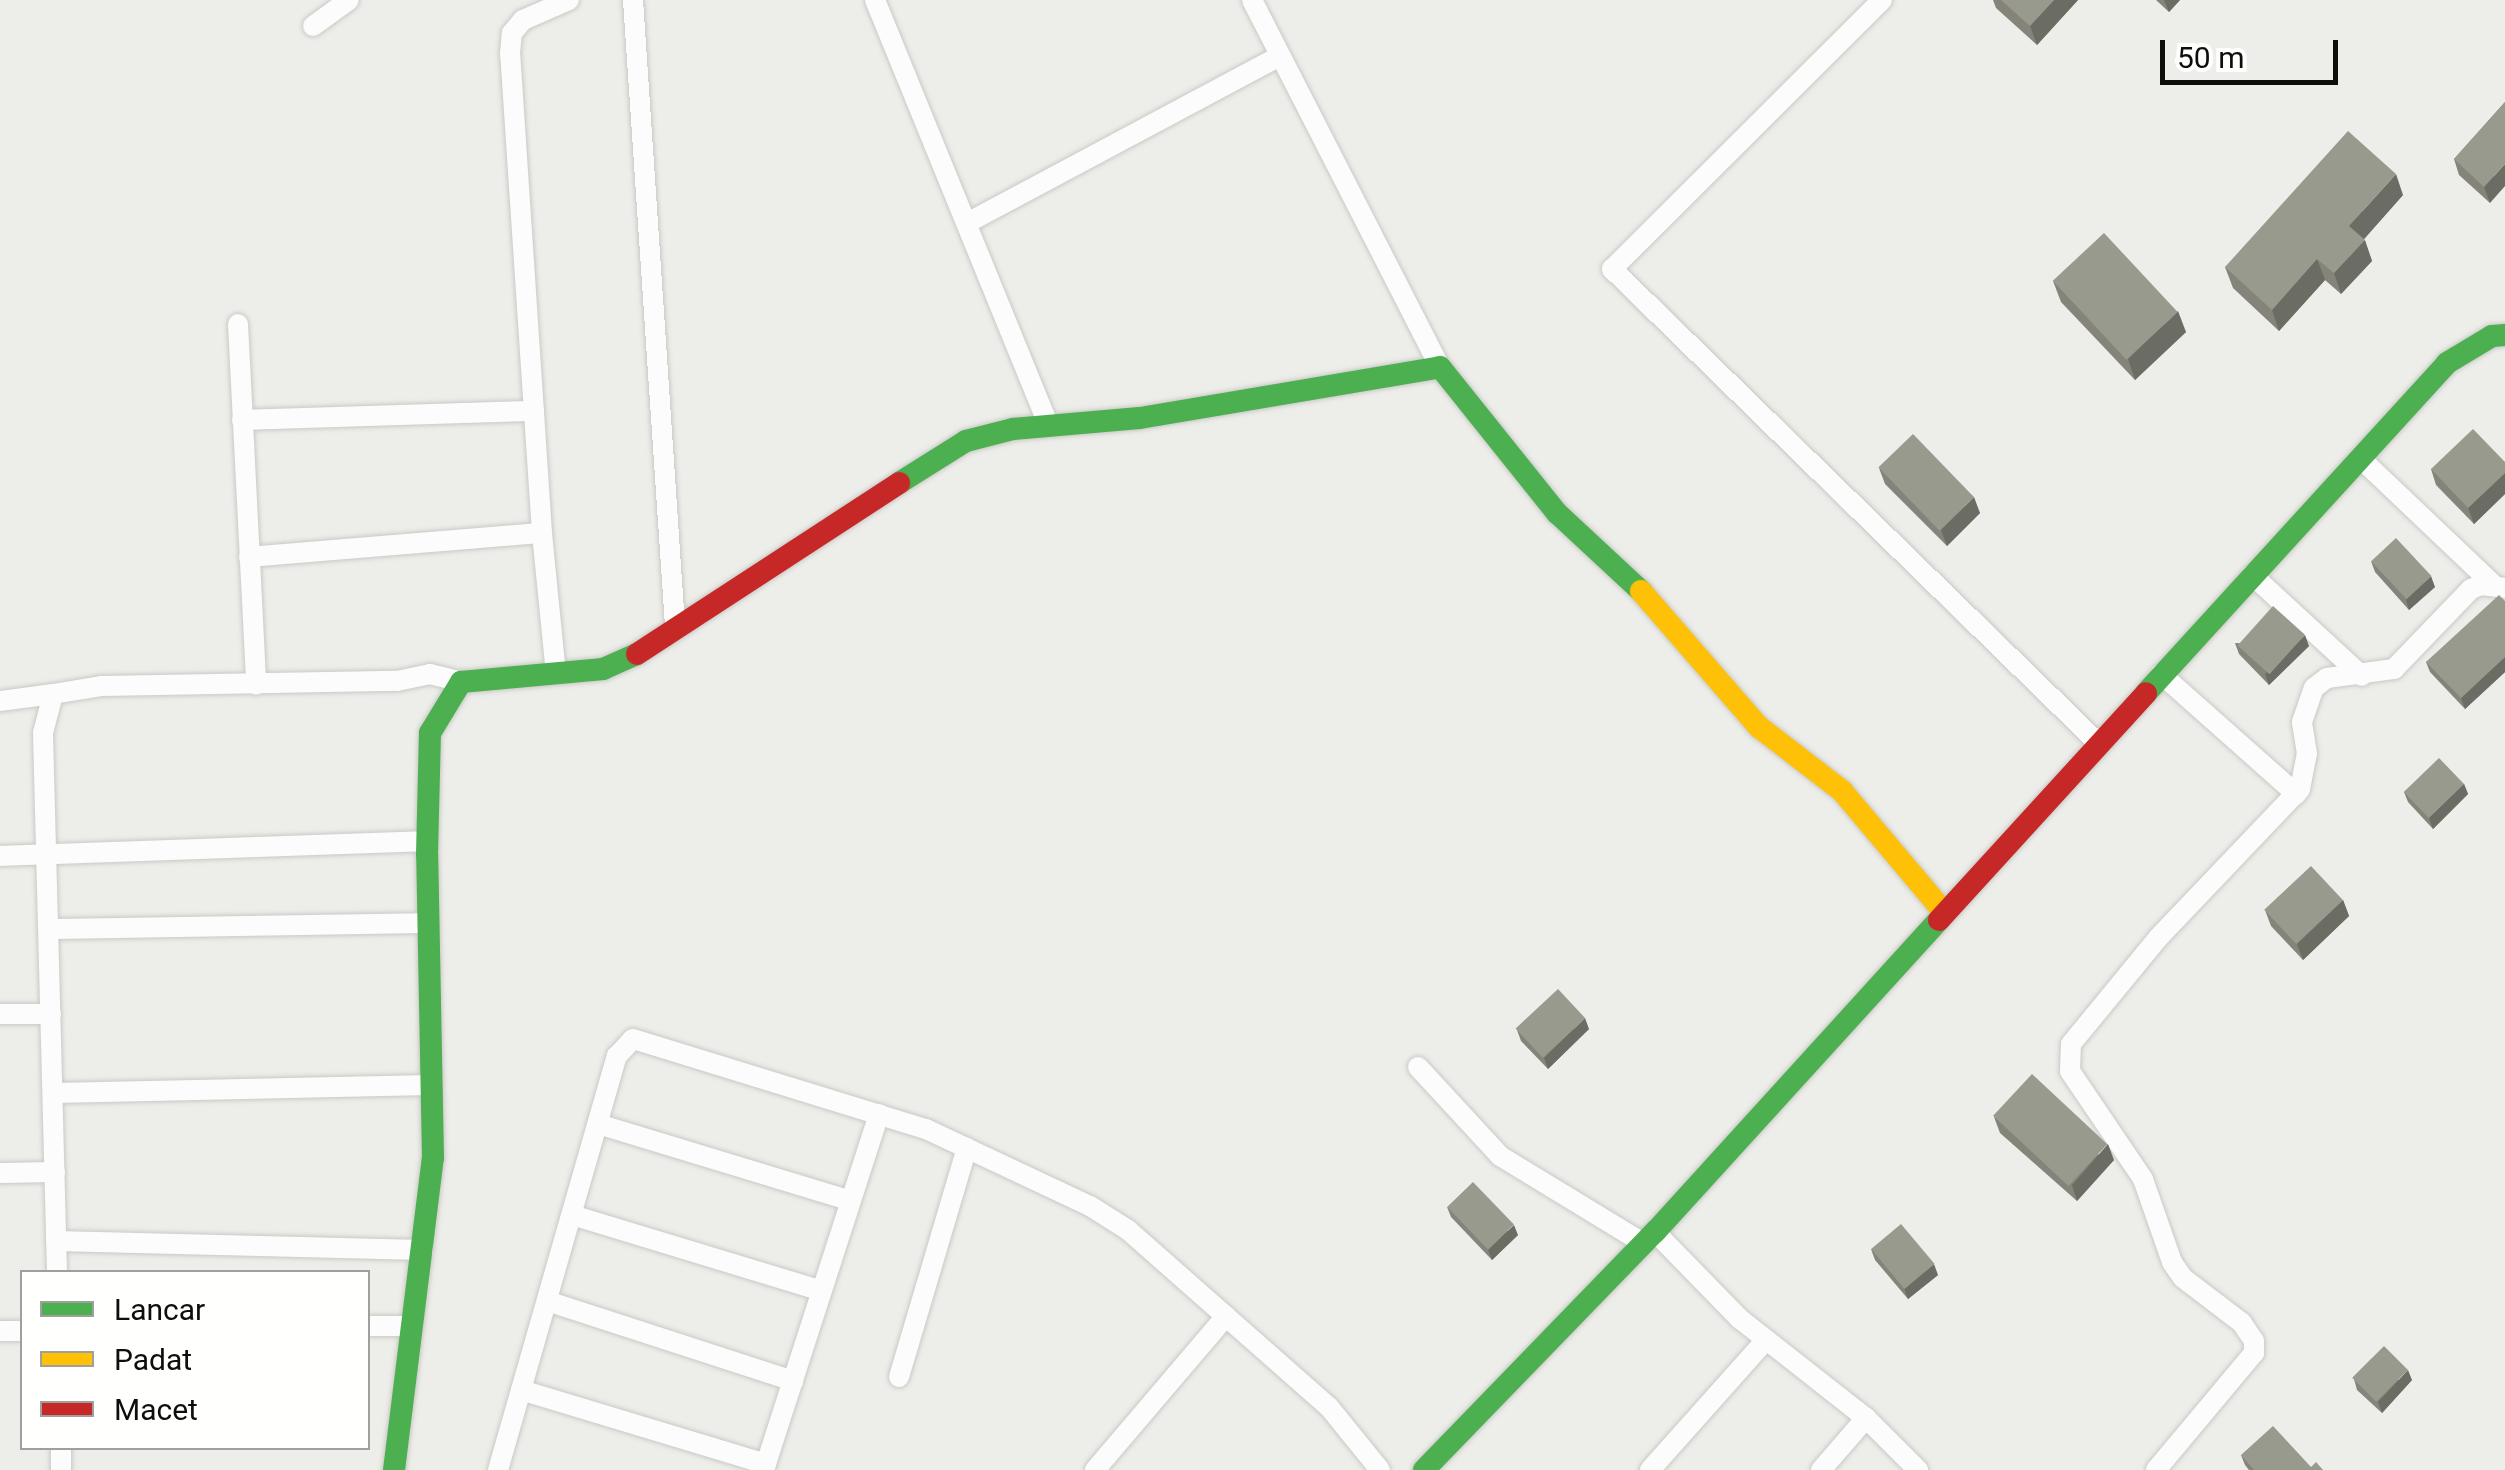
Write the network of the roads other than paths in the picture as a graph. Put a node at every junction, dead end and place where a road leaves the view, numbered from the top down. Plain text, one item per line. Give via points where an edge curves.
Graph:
1 (348, 0) edge
2 (569, 0) edge
3 (633, 0) edge
4 (875, 0) edge
5 (1252, 0) edge
6 (1882, 0) edge
7 (313, 26) dead end
8 (1280, 56) junction
9 (967, 223) junction
10 (238, 324) dead end
11 (2505, 335) edge
12 (1440, 368) junction
13 (534, 411) junction
14 (242, 420) junction
15 (1049, 426) junction
16 (2360, 458) junction
17 (542, 533) junction
18 (249, 557) junction
19 (2252, 575) junction
20 (2500, 587) edge
21 (675, 626) junction
22 (556, 674) junction
23 (2161, 674) junction
24 (2362, 676) junction
25 (461, 682) junction
26 (256, 686) junction
27 (53, 694) junction
28 (0, 700) edge
29 (2098, 743) junction
30 (2296, 794) junction
31 (427, 842) junction
32 (0, 856) edge
33 (47, 856) junction
34 (1944, 912) junction
35 (429, 924) junction
36 (48, 929) junction
37 (0, 1014) edge
38 (51, 1014) junction
39 (1418, 1067) dead end
40 (432, 1084) junction
41 (53, 1092) junction
42 (879, 1114) junction
43 (598, 1124) junction
44 (966, 1148) junction
45 (0, 1172) edge
46 (55, 1172) junction
47 (851, 1201) junction
48 (572, 1215) junction
49 (1649, 1238) junction
50 (56, 1240) junction
51 (423, 1250) junction
52 (57, 1270) edge
53 (822, 1291) junction
54 (547, 1301) junction
55 (1226, 1316) junction
56 (370, 1326) edge
57 (413, 1326) junction
58 (1765, 1341) junction
59 (899, 1378) dead end
60 (793, 1381) junction
61 (521, 1390) junction
62 (1866, 1418) junction
63 (765, 1467) edge
64 (394, 1470) edge
65 (498, 1470) edge
66 (1095, 1470) edge
67 (1380, 1470) edge
68 (1424, 1470) edge
69 (1650, 1470) edge
70 (1821, 1470) edge
71 (1918, 1470) edge
72 (2156, 1470) edge

1 - 7 street
2 - 13 street via 523,20 512,33
3 - 21 street
4 - 9 street
5 - 8 street
6 - 29 street via 1612,269
8 - 9 street
8 - 12 street
9 - 15 street
10 - 14 street
11 - 16 street via 2448,363
12 - 15 street via 1140,418
12 - 34 street via 1536,491 1628,576 1759,727 1842,791
13 - 14 street
13 - 17 street
14 - 18 street
15 - 21 street via 966,441
16 - 19 street
16 - 20 street
17 - 18 street
17 - 22 street
18 - 26 street
19 - 23 street
19 - 24 street
20 - 24 street via 2481,585 2459,598 2402,664
21 - 22 street via 603,669
22 - 25 street
23 - 29 street
23 - 30 street
24 - 30 street via 2327,678 2314,688 2302,722 2306,770
25 - 26 street via 430,674
25 - 31 street via 430,733
26 - 27 street via 102,686
27 - 28 street
27 - 33 street via 44,733
29 - 34 street
30 - 72 street via 2158,938 2069,1052 2070,1071 2084,1096 2143,1179 2172,1262 2254,1341 2254,1353
31 - 33 street
31 - 35 street
32 - 33 street
33 - 36 street
34 - 49 street
35 - 36 street
35 - 40 street
36 - 38 street
37 - 38 street
38 - 41 street
39 - 49 street via 1500,1156
40 - 41 street
40 - 51 street via 433,1158
41 - 46 street
42 - 43 street via 634,1039 617,1056
42 - 44 street
42 - 47 street
43 - 47 street
43 - 48 street
44 - 55 street via 1128,1230
44 - 59 street
45 - 46 street
46 - 50 street
47 - 53 street
48 - 53 street
48 - 54 street
49 - 58 street
49 - 68 street
50 - 51 street
50 - 52 street
51 - 57 street
53 - 60 street
54 - 60 street
54 - 61 street
55 - 66 street
55 - 67 street via 1330,1406
56 - 57 street
57 - 64 street
58 - 62 street
58 - 69 street
60 - 63 street
61 - 63 street
61 - 65 street
62 - 70 street
62 - 71 street

